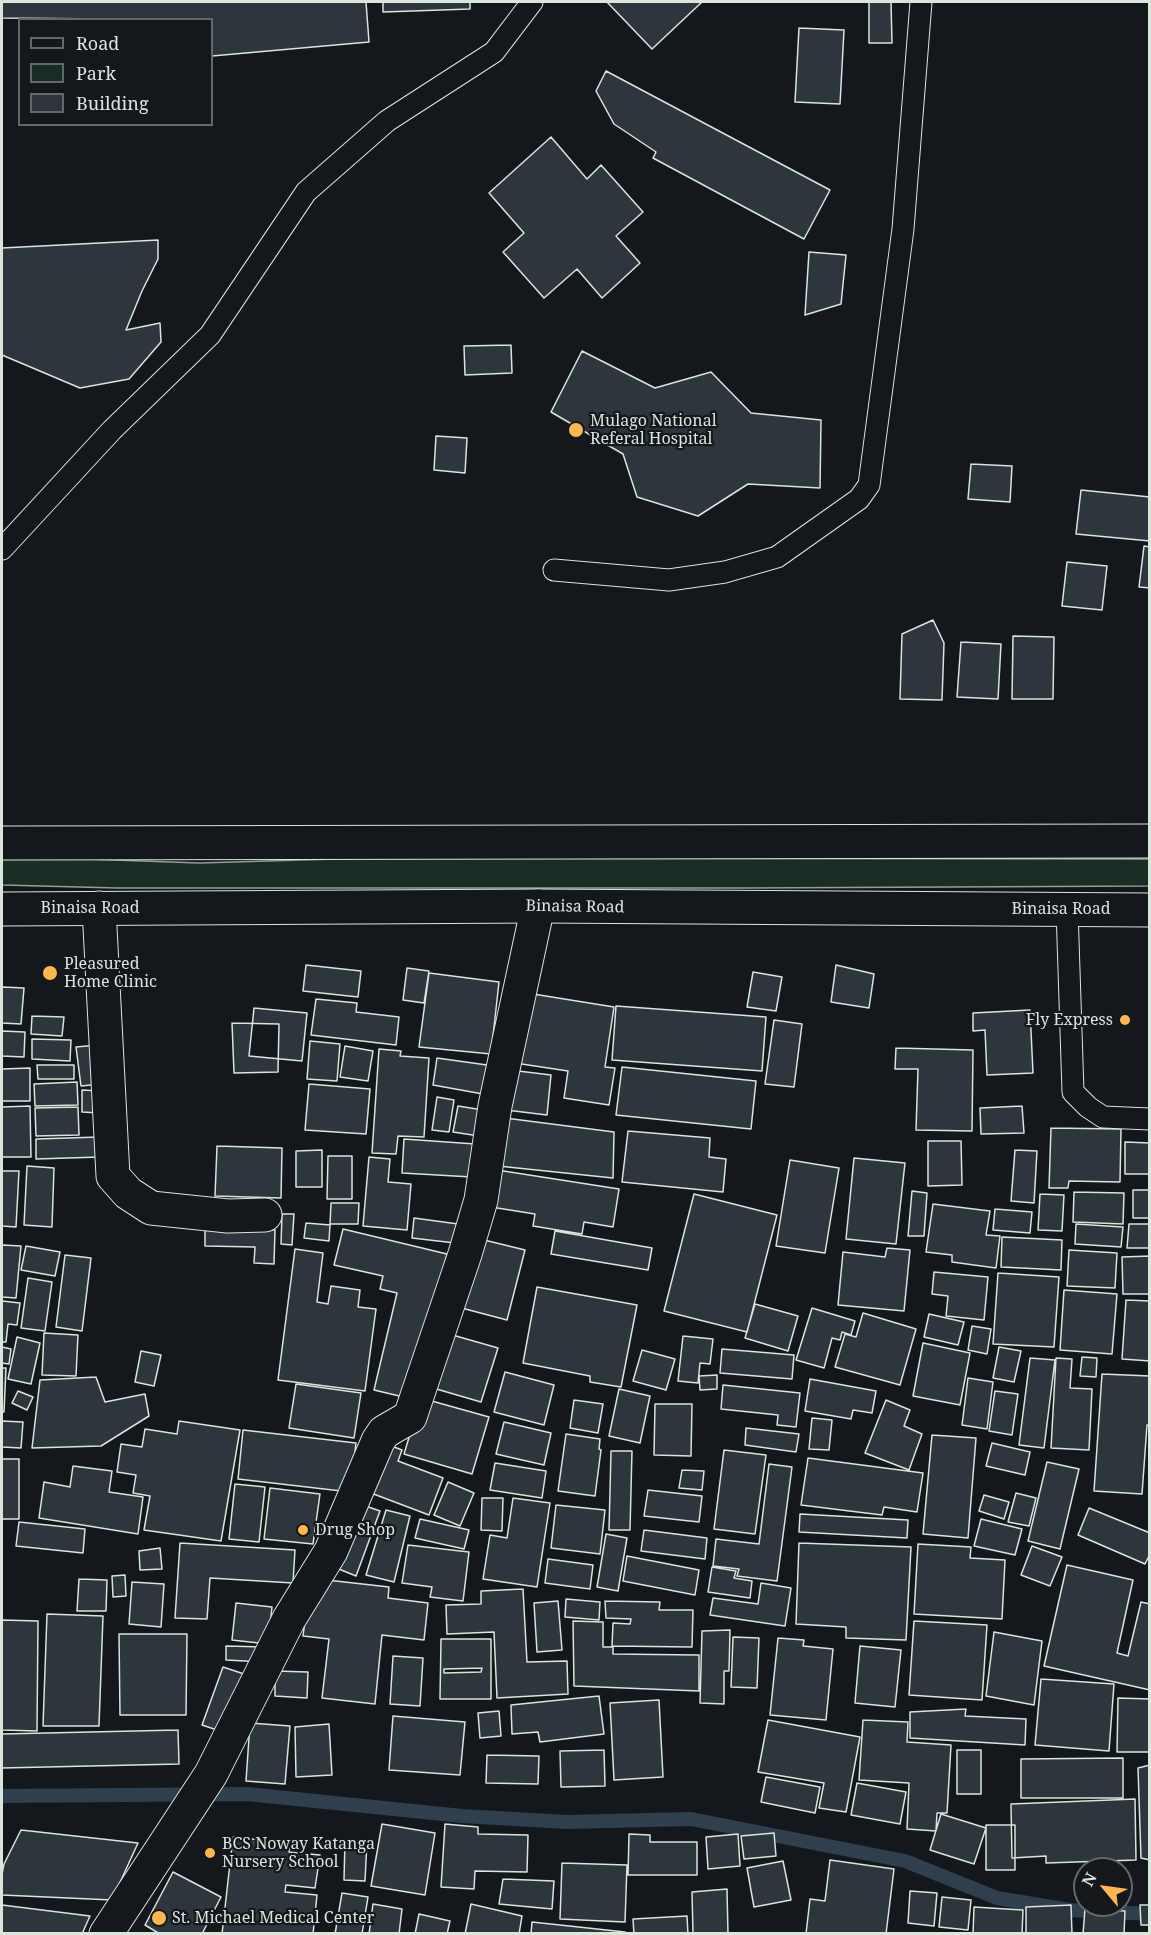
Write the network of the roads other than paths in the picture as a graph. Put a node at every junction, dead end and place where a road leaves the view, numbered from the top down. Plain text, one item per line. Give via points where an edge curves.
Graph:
1 (532, 2) edge
2 (921, 2) edge
3 (2, 549) edge
4 (554, 570) dead end
5 (1149, 840) edge
6 (2, 843) edge
7 (538, 906) junction
8 (99, 908) junction
9 (2, 909) edge
10 (1067, 909) junction
11 (1149, 910) edge
12 (1149, 1119) edge
13 (265, 1215) dead end
14 (106, 1934) edge

1 - 3 lane via 494,52 387,121 306,192 210,335 112,430
2 - 4 lane via 903,229 869,484 859,499 777,557 725,572 669,580
5 - 6 main road
7 - 8 main road, Binaisa Road
7 - 10 main road, Binaisa Road
7 - 14 main road via 495,1106 481,1200 410,1417 384,1432 378,1441 331,1551 289,1619 211,1774
8 - 9 main road, Binaisa Road
8 - 13 main road via 113,1176 128,1193 151,1208 228,1216
10 - 11 main road, Binaisa Road
10 - 12 lane via 1073,1092 1103,1117

